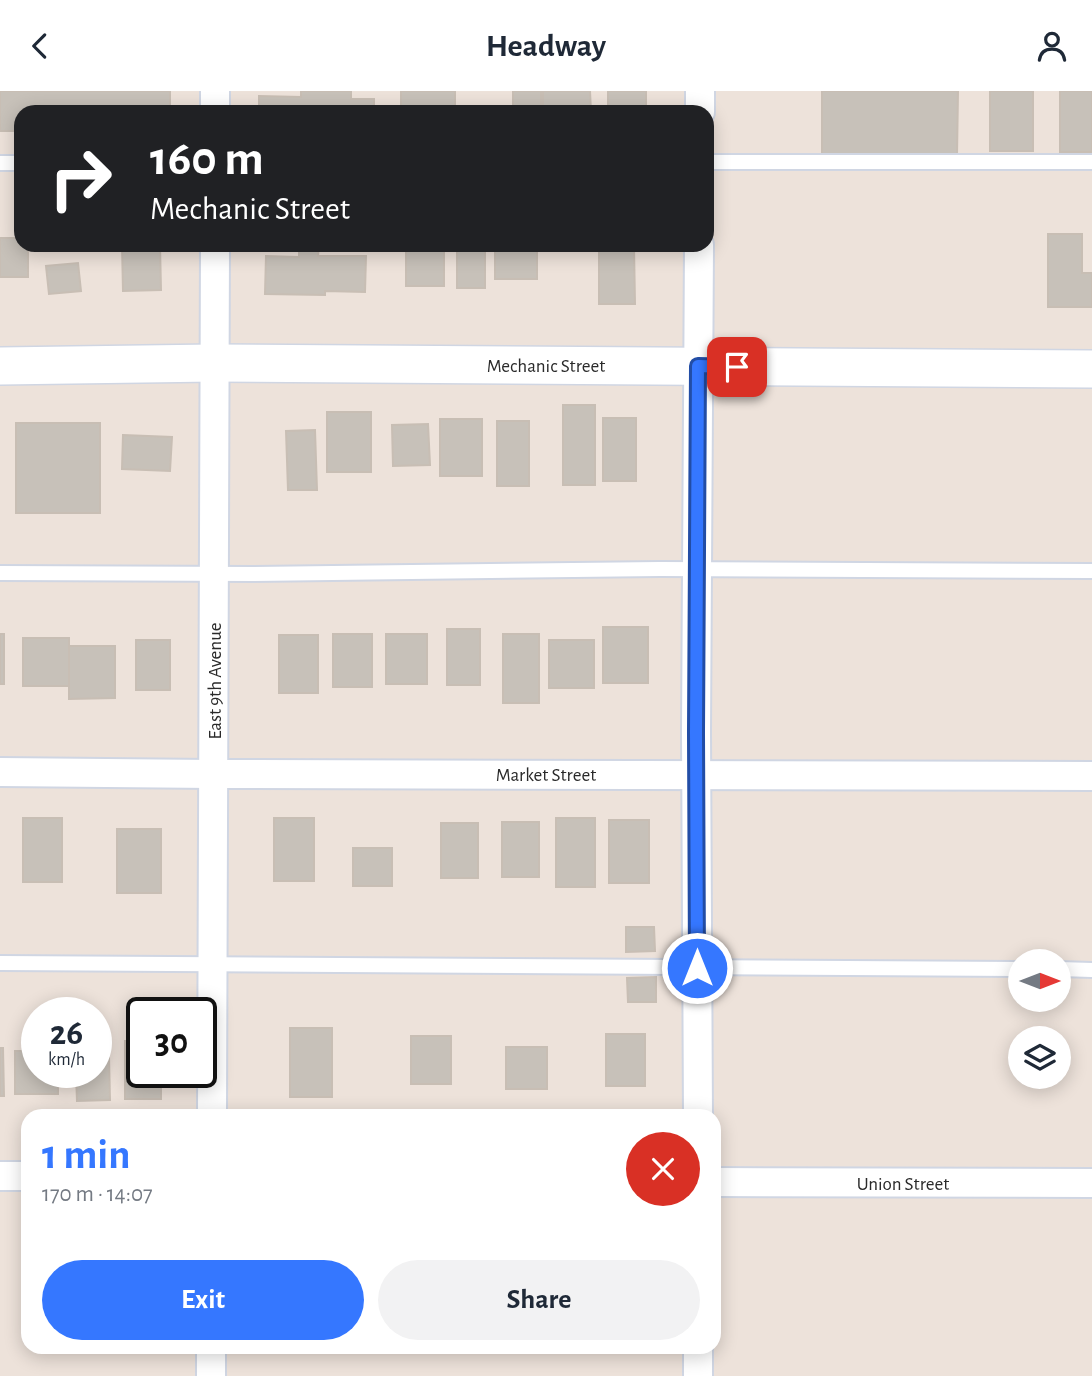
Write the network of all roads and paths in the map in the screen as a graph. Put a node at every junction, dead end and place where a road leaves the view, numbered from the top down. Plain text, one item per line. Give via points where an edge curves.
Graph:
1 (714, 162) edge
2 (1092, 162) edge
3 (215, 252) edge
4 (699, 252) edge
5 (214, 363) junction
6 (0, 366) edge
7 (698, 366) junction
8 (1092, 369) edge
9 (697, 569) junction
10 (1092, 571) edge
11 (0, 573) edge
12 (214, 574) junction
13 (0, 772) edge
14 (213, 774) junction
15 (696, 774) junction
16 (1092, 776) edge
17 (0, 963) edge
18 (213, 963) junction
19 (697, 968) junction
20 (1008, 969) edge
21 (1071, 969) edge
22 (1092, 970) edge
23 (212, 1109) edge
24 (698, 1109) edge
25 (0, 1176) edge
26 (21, 1176) edge
27 (721, 1182) edge
28 (1092, 1183) edge
29 (212, 1354) edge
30 (698, 1354) edge
31 (211, 1376) edge
32 (698, 1376) edge

1 - 2 lane
3 - 5 street, East 9th Avenue
4 - 7 street
5 - 6 street, Mechanic Street
5 - 7 street, Mechanic Street
5 - 12 street, East 9th Avenue
7 - 8 street, Mechanic Street
7 - 9 street
9 - 10 lane
9 - 12 lane
9 - 15 street
11 - 12 lane
12 - 14 street, East 9th Avenue
13 - 14 street, Market Street
14 - 15 street, Market Street
14 - 18 street, East 9th Avenue
15 - 16 street, Market Street
15 - 19 street
17 - 18 lane
18 - 19 lane
18 - 23 street, East 9th Avenue
19 - 20 lane
19 - 24 street
21 - 22 lane
25 - 26 street
27 - 28 street, Union Street
29 - 31 street
30 - 32 street

